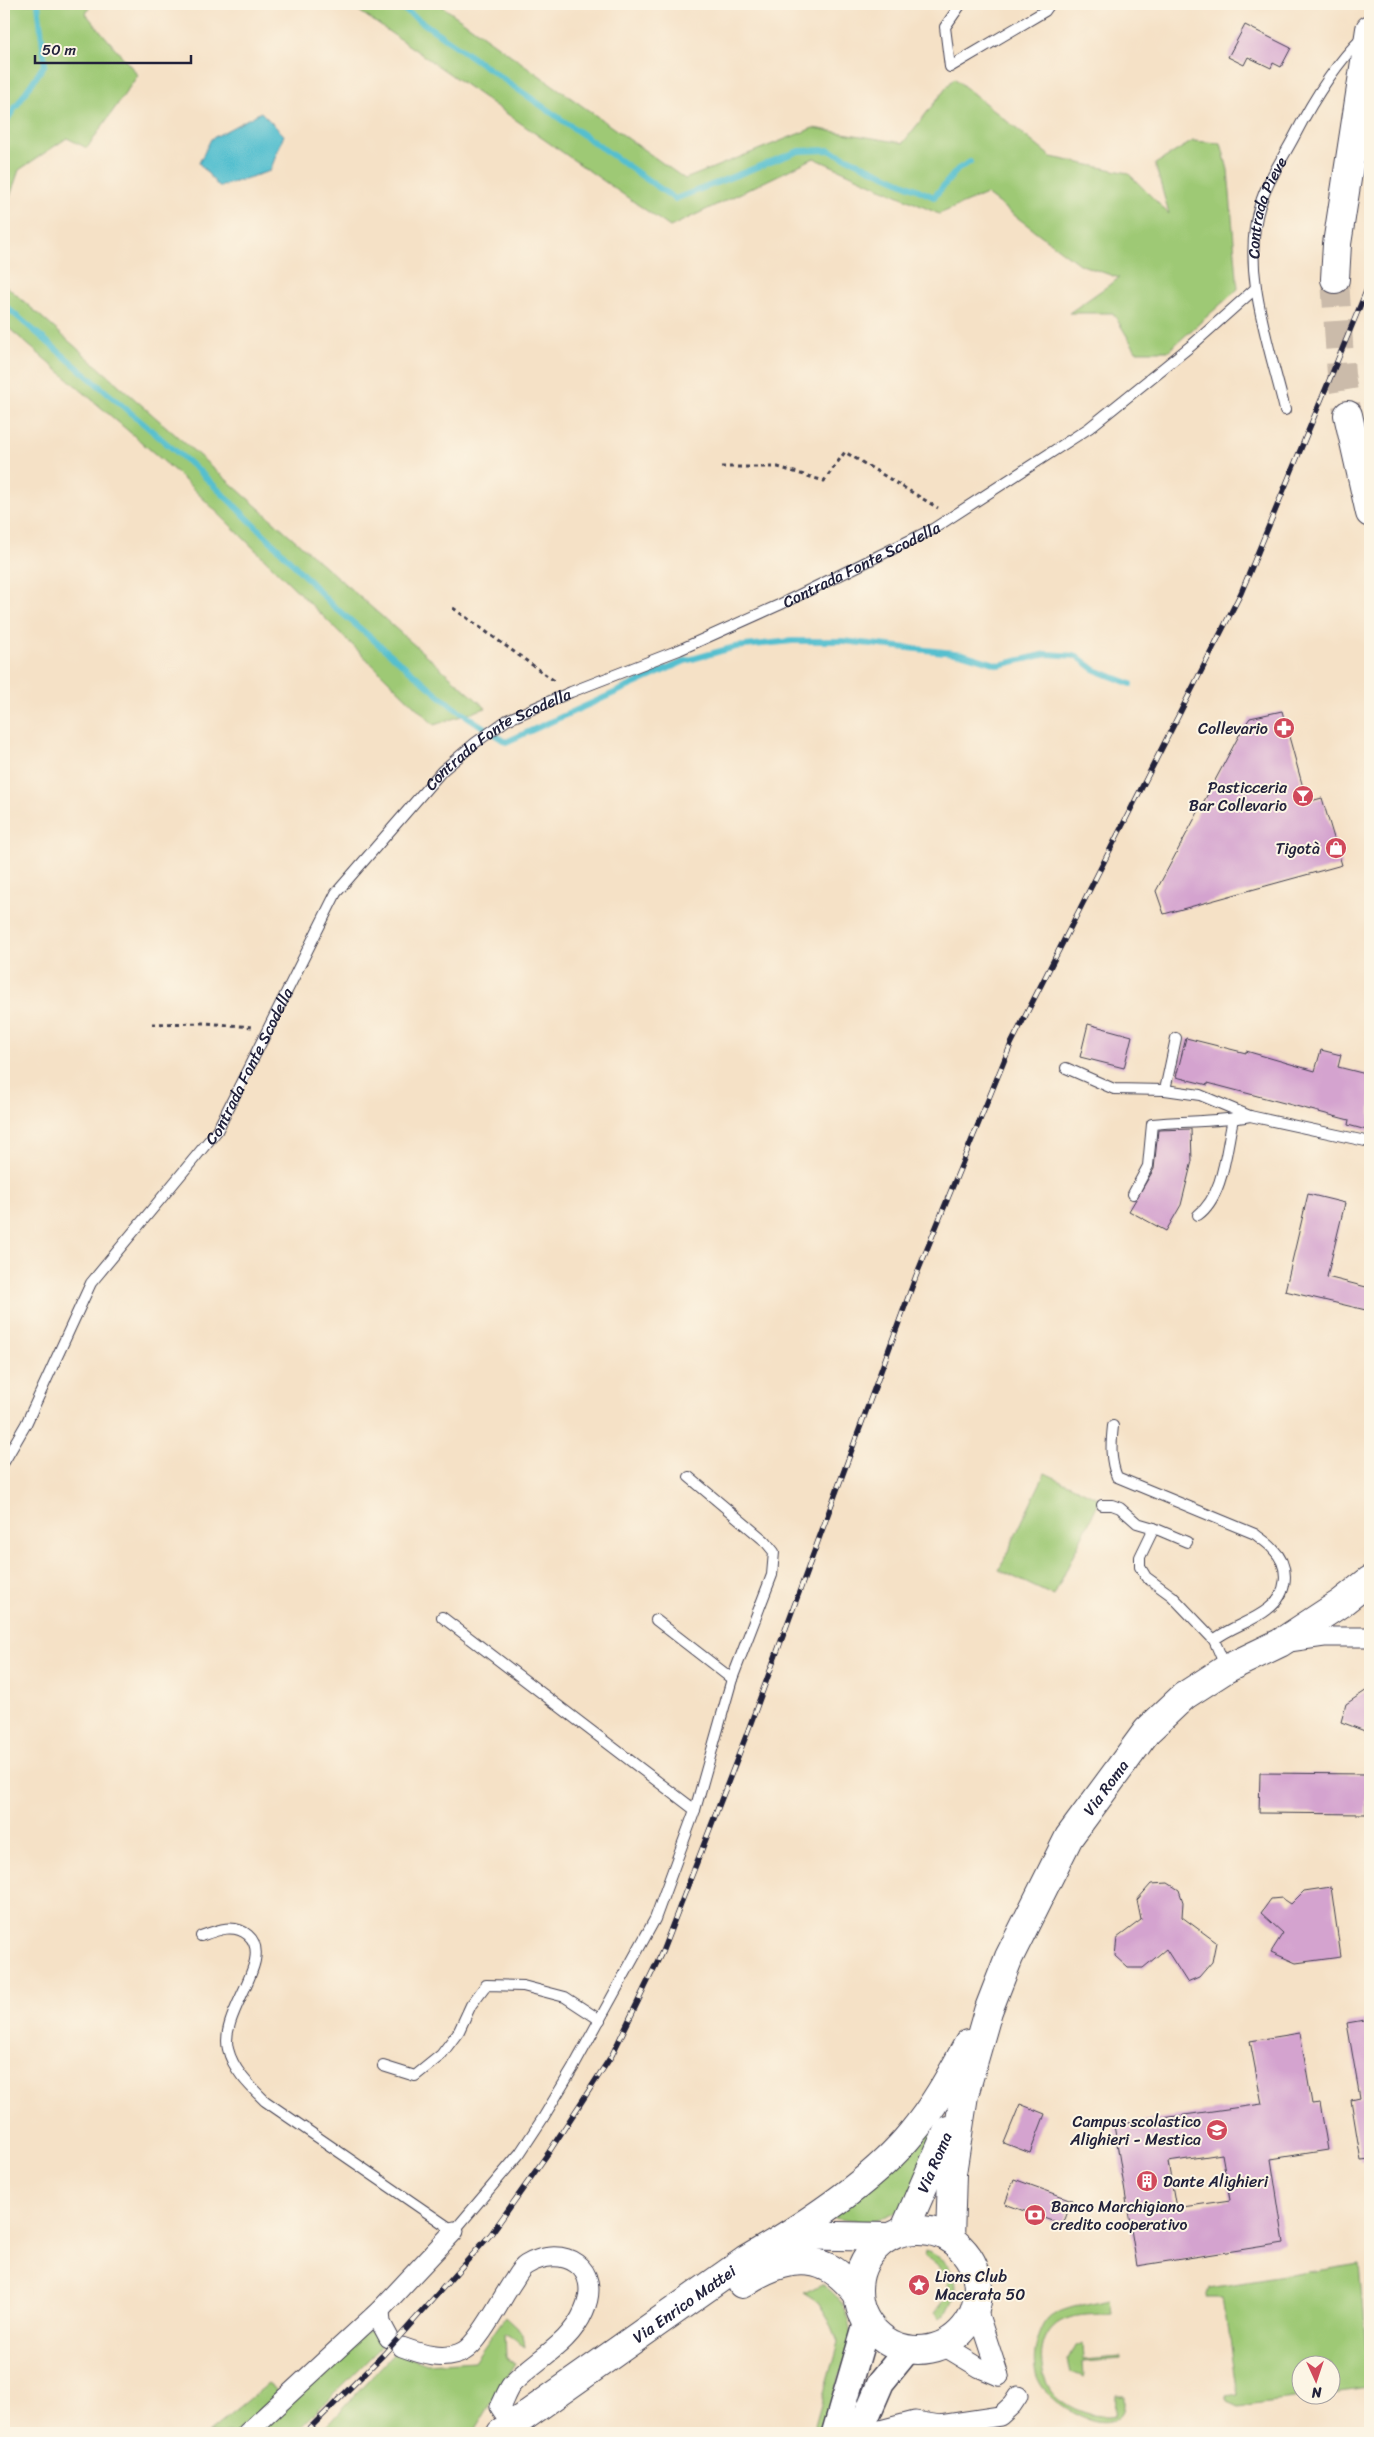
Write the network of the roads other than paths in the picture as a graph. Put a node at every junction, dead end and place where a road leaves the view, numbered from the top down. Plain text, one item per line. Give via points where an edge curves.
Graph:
1 (960, 4) edge
2 (1050, 4) edge
3 (1369, 30) edge
4 (1335, 279) tunnel mouth
5 (1256, 288) junction
6 (1285, 410) dead end
7 (1348, 415) tunnel mouth
8 (1370, 513) edge
9 (1176, 1038) dead end
10 (1066, 1068) dead end
11 (1165, 1090) junction
12 (1250, 1116) junction
13 (1233, 1119) junction
14 (1370, 1142) edge
15 (1133, 1194) dead end
16 (1198, 1215) dead end
17 (1113, 1426) dead end
18 (4, 1462) edge
19 (689, 1477) dead end
20 (1102, 1505) dead end
21 (1154, 1528) junction
22 (1187, 1542) dead end
23 (1370, 1580) edge
24 (442, 1617) dead end
25 (656, 1620) dead end
26 (1370, 1637) edge
27 (1214, 1640) junction
28 (1280, 1643) junction
29 (1226, 1669) junction
30 (732, 1679) junction
31 (695, 1810) junction
32 (201, 1936) dead end
33 (988, 2011) junction
34 (600, 2020) junction
35 (383, 2066) dead end
36 (964, 2095) junction
37 (454, 2231) junction
38 (896, 2234) junction
39 (789, 2235) junction
40 (950, 2238) junction
41 (857, 2293) junction
42 (976, 2306) junction
43 (380, 2310) junction
44 (867, 2323) junction
45 (942, 2345) junction
46 (908, 2349) junction
47 (1018, 2396) dead end
48 (514, 2430) edge
49 (247, 2433) edge
50 (835, 2433) edge
51 (859, 2433) edge
52 (869, 2433) edge

1 - 2 lane via 945,27 950,67 1045,11
3 - 4 main road, Contrada Pieve via 1337,244
3 - 5 lane, Contrada Pieve via 1348,51 1303,119 1260,204 1254,239
5 - 6 lane, Contrada Pieve
5 - 18 lane, Contrada Fonte Scodella via 1192,345 1089,428 933,529 779,606 507,720 442,771 336,893 218,1130 91,1283 26,1424
7 - 8 main road
9 - 11 lane
10 - 11 lane via 1114,1089
11 - 12 lane via 1200,1095
12 - 13 lane
12 - 14 lane
13 - 15 lane via 1152,1124 1148,1166
13 - 16 lane via 1217,1192 1208,1208
17 - 27 lane via 1111,1453 1117,1477 1255,1534 1274,1549 1284,1567 1286,1578 1282,1593 1268,1609
19 - 30 lane via 774,1552 772,1575
20 - 21 lane via 1120,1508 1137,1523
21 - 22 lane
21 - 27 lane via 1140,1557 1140,1567 1146,1578 1172,1596
23 - 28 main road, Via Roma
24 - 31 lane
25 - 30 lane
26 - 28 street via 1324,1637
27 - 29 lane
28 - 29 main road, Via Roma
29 - 33 main road, Via Roma via 1184,1696 1147,1731 1069,1837 1008,1957
30 - 31 lane
31 - 34 lane via 655,1919
32 - 37 lane via 221,1928 234,1929 254,1940 258,1951 254,1968 226,2029 228,2049 242,2078 265,2101
33 - 36 main road, Via Roma
33 - 39 main road, Via Enrico Mattei via 932,2106 911,2134 882,2166
34 - 35 lane via 565,1997 523,1986 486,1985 471,2005 459,2031 441,2054 415,2076
34 - 37 lane via 520,2153
36 - 38 main road, Via Roma
36 - 40 main road, Via Roma via 952,2172
37 - 43 street
38 - 39 main road
38 - 40 main road, Via Roma via 928,2230
38 - 41 main road, Via Roma via 879,2243 866,2258 858,2276
39 - 48 main road, Via Enrico Mattei via 746,2260
40 - 42 main road, Via Roma via 968,2256 974,2268 978,2294
41 - 44 main road, Via Roma
41 - 48 main road, Via Enrico Mattei via 827,2266 795,2261 774,2266 753,2276
42 - 45 main road, Via Roma via 963,2329
42 - 45 street via 999,2376
43 - 48 street via 381,2323 395,2342 434,2356 462,2352 472,2346 524,2265 552,2255 571,2258 583,2270 589,2289 584,2311 568,2336 511,2385 500,2407
43 - 49 street
44 - 46 main road, Via Roma via 885,2340
44 - 50 main road
45 - 46 main road, Via Roma via 925,2350
46 - 51 main road via 882,2382
47 - 52 street via 1000,2416 940,2425 916,2421

